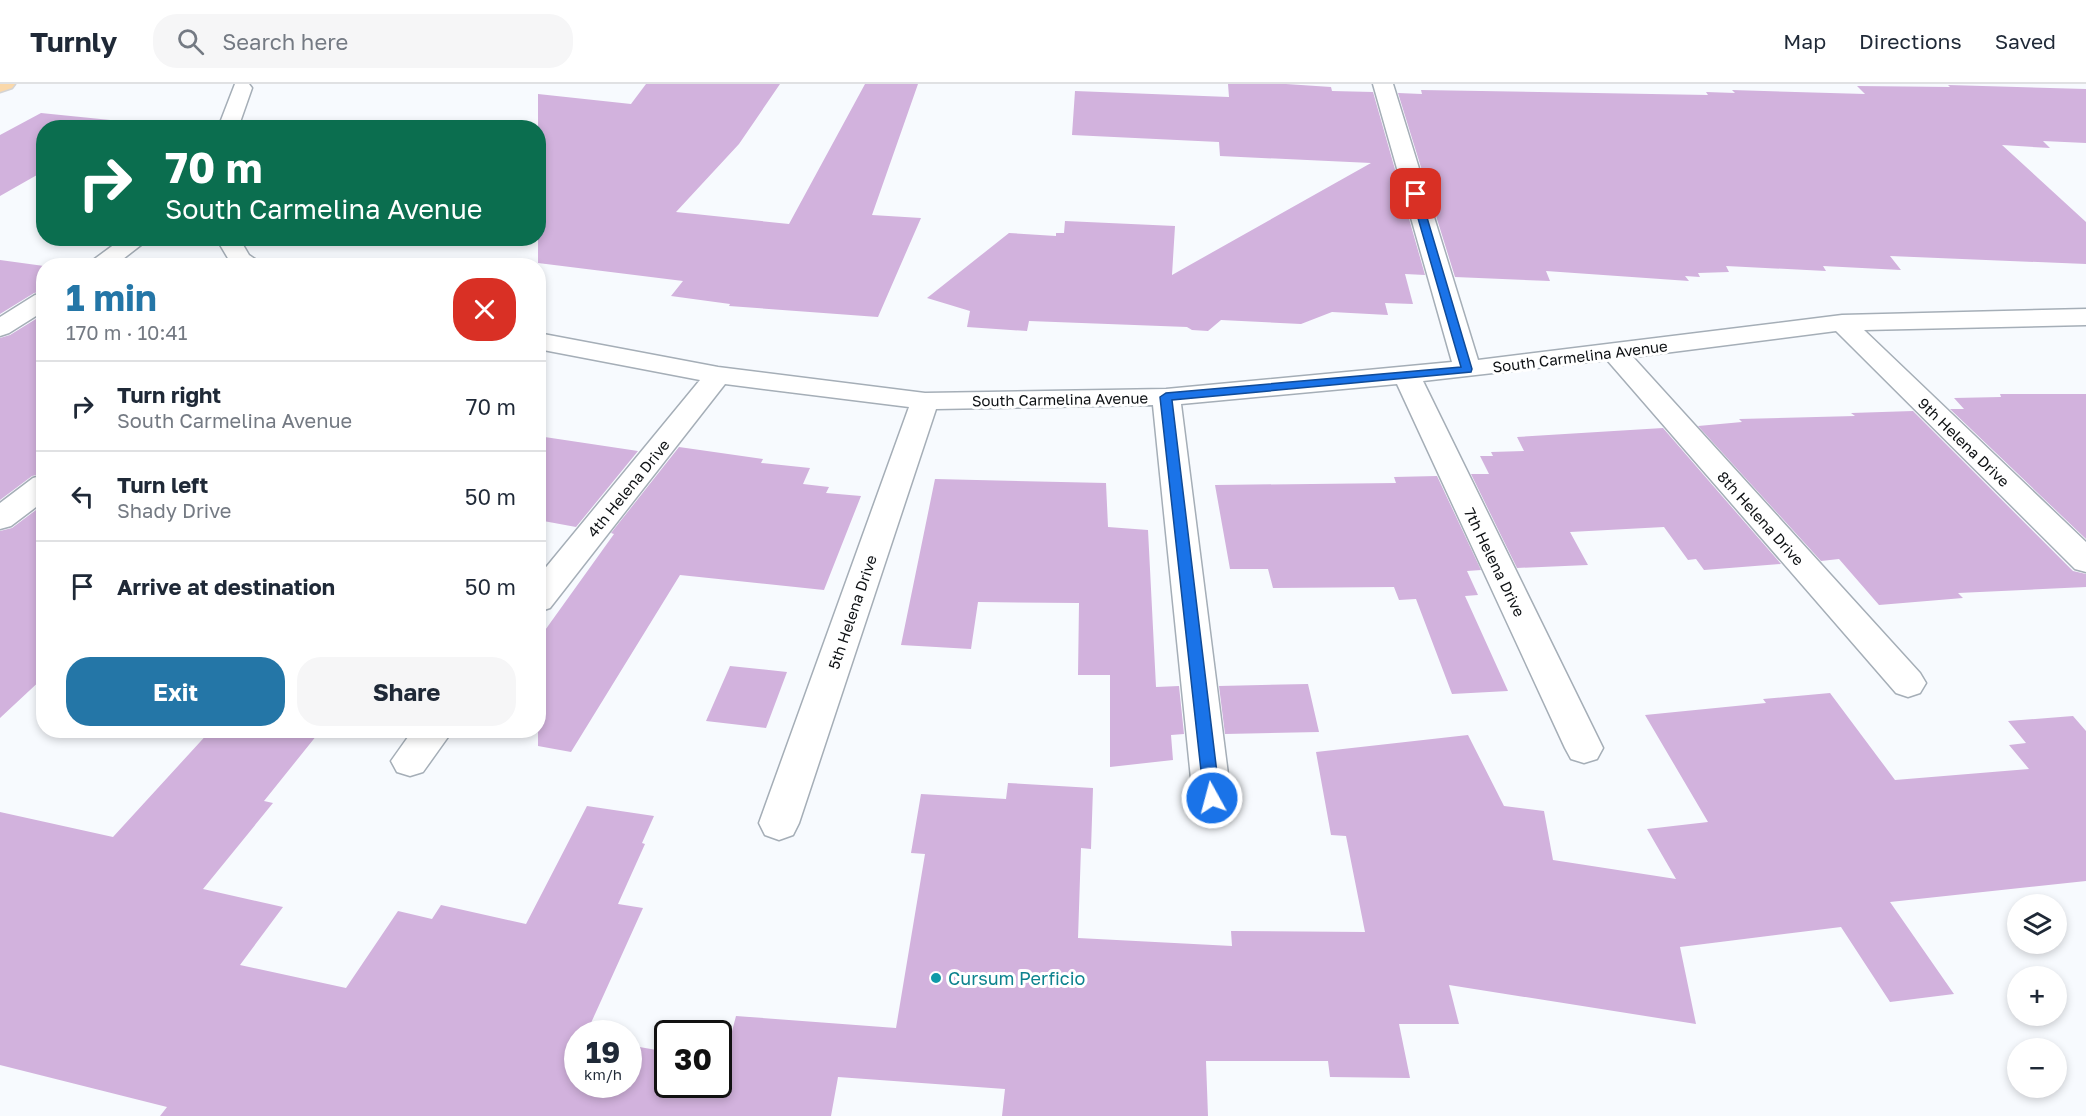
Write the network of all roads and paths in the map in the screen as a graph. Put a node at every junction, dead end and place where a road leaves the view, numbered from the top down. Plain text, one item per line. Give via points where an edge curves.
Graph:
1 (5, 84) edge
2 (222, 84) edge
3 (1383, 84) edge
4 (0, 86) edge
5 (249, 86) edge
6 (232, 120) edge
7 (127, 246) edge
8 (109, 258) edge
9 (36, 305) edge
10 (2086, 318) edge
11 (1842, 323) junction
12 (0, 328) edge
13 (546, 343) edge
14 (1615, 353) junction
15 (1467, 369) junction
16 (718, 375) junction
17 (1407, 376) junction
18 (1166, 397) junction
19 (925, 401) junction
20 (36, 491) edge
21 (0, 519) edge
22 (2086, 561) edge
23 (546, 590) edge
24 (1908, 682) dead end
25 (429, 738) edge
26 (1584, 747) dead end
27 (410, 761) dead end
28 (1212, 798) dead end
29 (779, 823) dead end

1 - 4 main road
2 - 5 street
3 - 15 street
5 - 6 street
7 - 8 street
9 - 12 street
10 - 11 street, South Carmelina Avenue
11 - 14 street, South Carmelina Avenue
11 - 22 street, 9th Helena Drive
13 - 16 street, South Carmelina Avenue
14 - 15 street, South Carmelina Avenue
14 - 24 street, 8th Helena Drive
15 - 17 street, South Carmelina Avenue
16 - 19 street, South Carmelina Avenue
16 - 23 street, 4th Helena Drive
17 - 18 street, South Carmelina Avenue
17 - 26 street, 7th Helena Drive
18 - 19 street, South Carmelina Avenue
18 - 28 street
19 - 29 street, 5th Helena Drive
20 - 21 street
25 - 27 street

